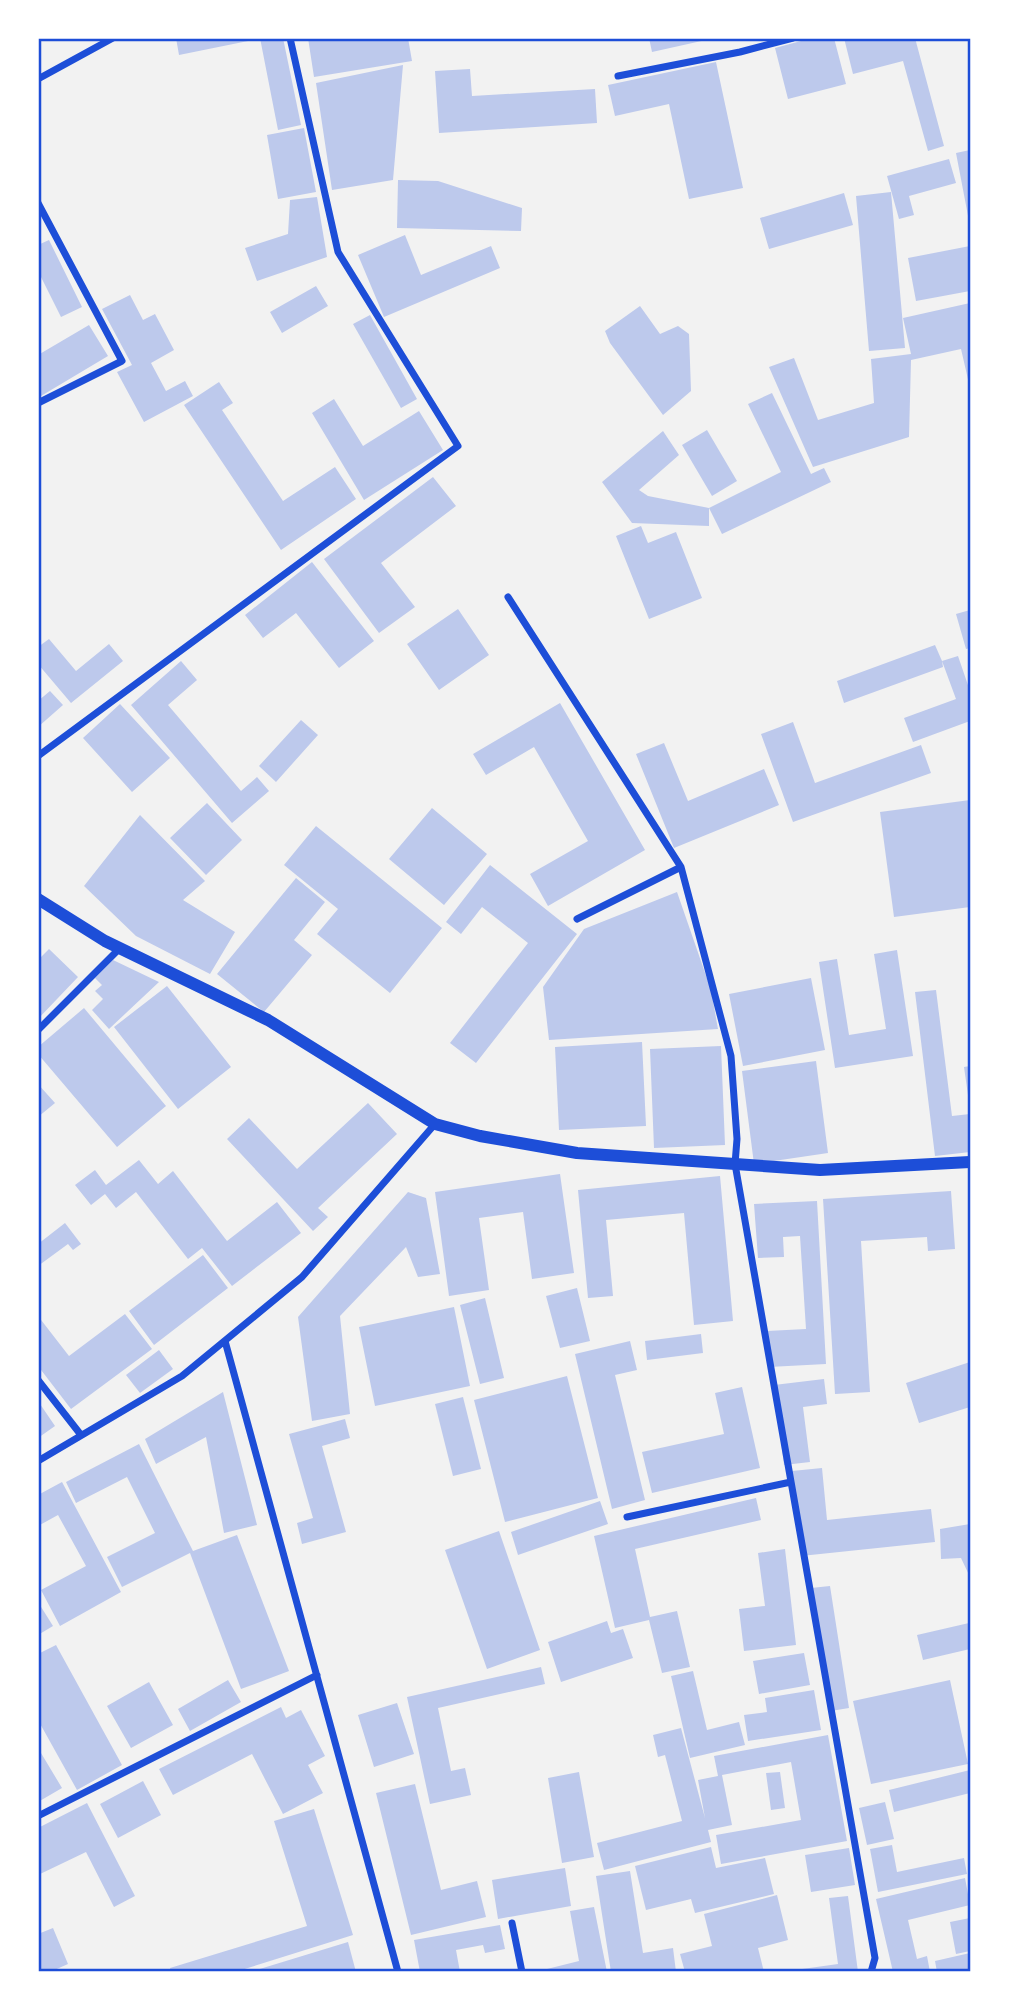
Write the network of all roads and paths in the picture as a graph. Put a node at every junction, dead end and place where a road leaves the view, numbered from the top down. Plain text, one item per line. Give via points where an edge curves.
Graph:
1 (113, 38) edge
2 (290, 38) edge
3 (793, 38) edge
4 (618, 76) dead end
5 (38, 79) edge
6 (38, 203) edge
7 (38, 403) edge
8 (508, 597) dead end
9 (38, 756) edge
10 (681, 867) junction
11 (38, 899) edge
12 (577, 919) dead end
13 (120, 948) junction
14 (38, 1030) edge
15 (435, 1125) junction
16 (971, 1162) edge
17 (735, 1164) junction
18 (225, 1341) junction
19 (38, 1380) edge
20 (81, 1436) junction
21 (38, 1461) edge
22 (791, 1482) junction
23 (627, 1517) dead end
24 (317, 1675) junction
25 (38, 1816) edge
26 (512, 1923) dead end
27 (398, 1972) edge
28 (522, 1972) edge
29 (871, 1972) edge

1 - 5 street
2 - 9 street via 338,252 458,446
3 - 4 street
6 - 7 street via 122,361
8 - 10 street
10 - 12 street
10 - 17 street via 731,1056
11 - 13 street
13 - 14 street
13 - 15 street via 268,1020
15 - 17 street via 578,1153
15 - 18 street via 302,1276
16 - 17 street via 820,1170
17 - 22 street
18 - 20 street via 183,1376
18 - 24 street
19 - 20 street
20 - 21 street
22 - 23 street
22 - 29 street via 875,1958
24 - 25 street
24 - 27 street
26 - 28 street

